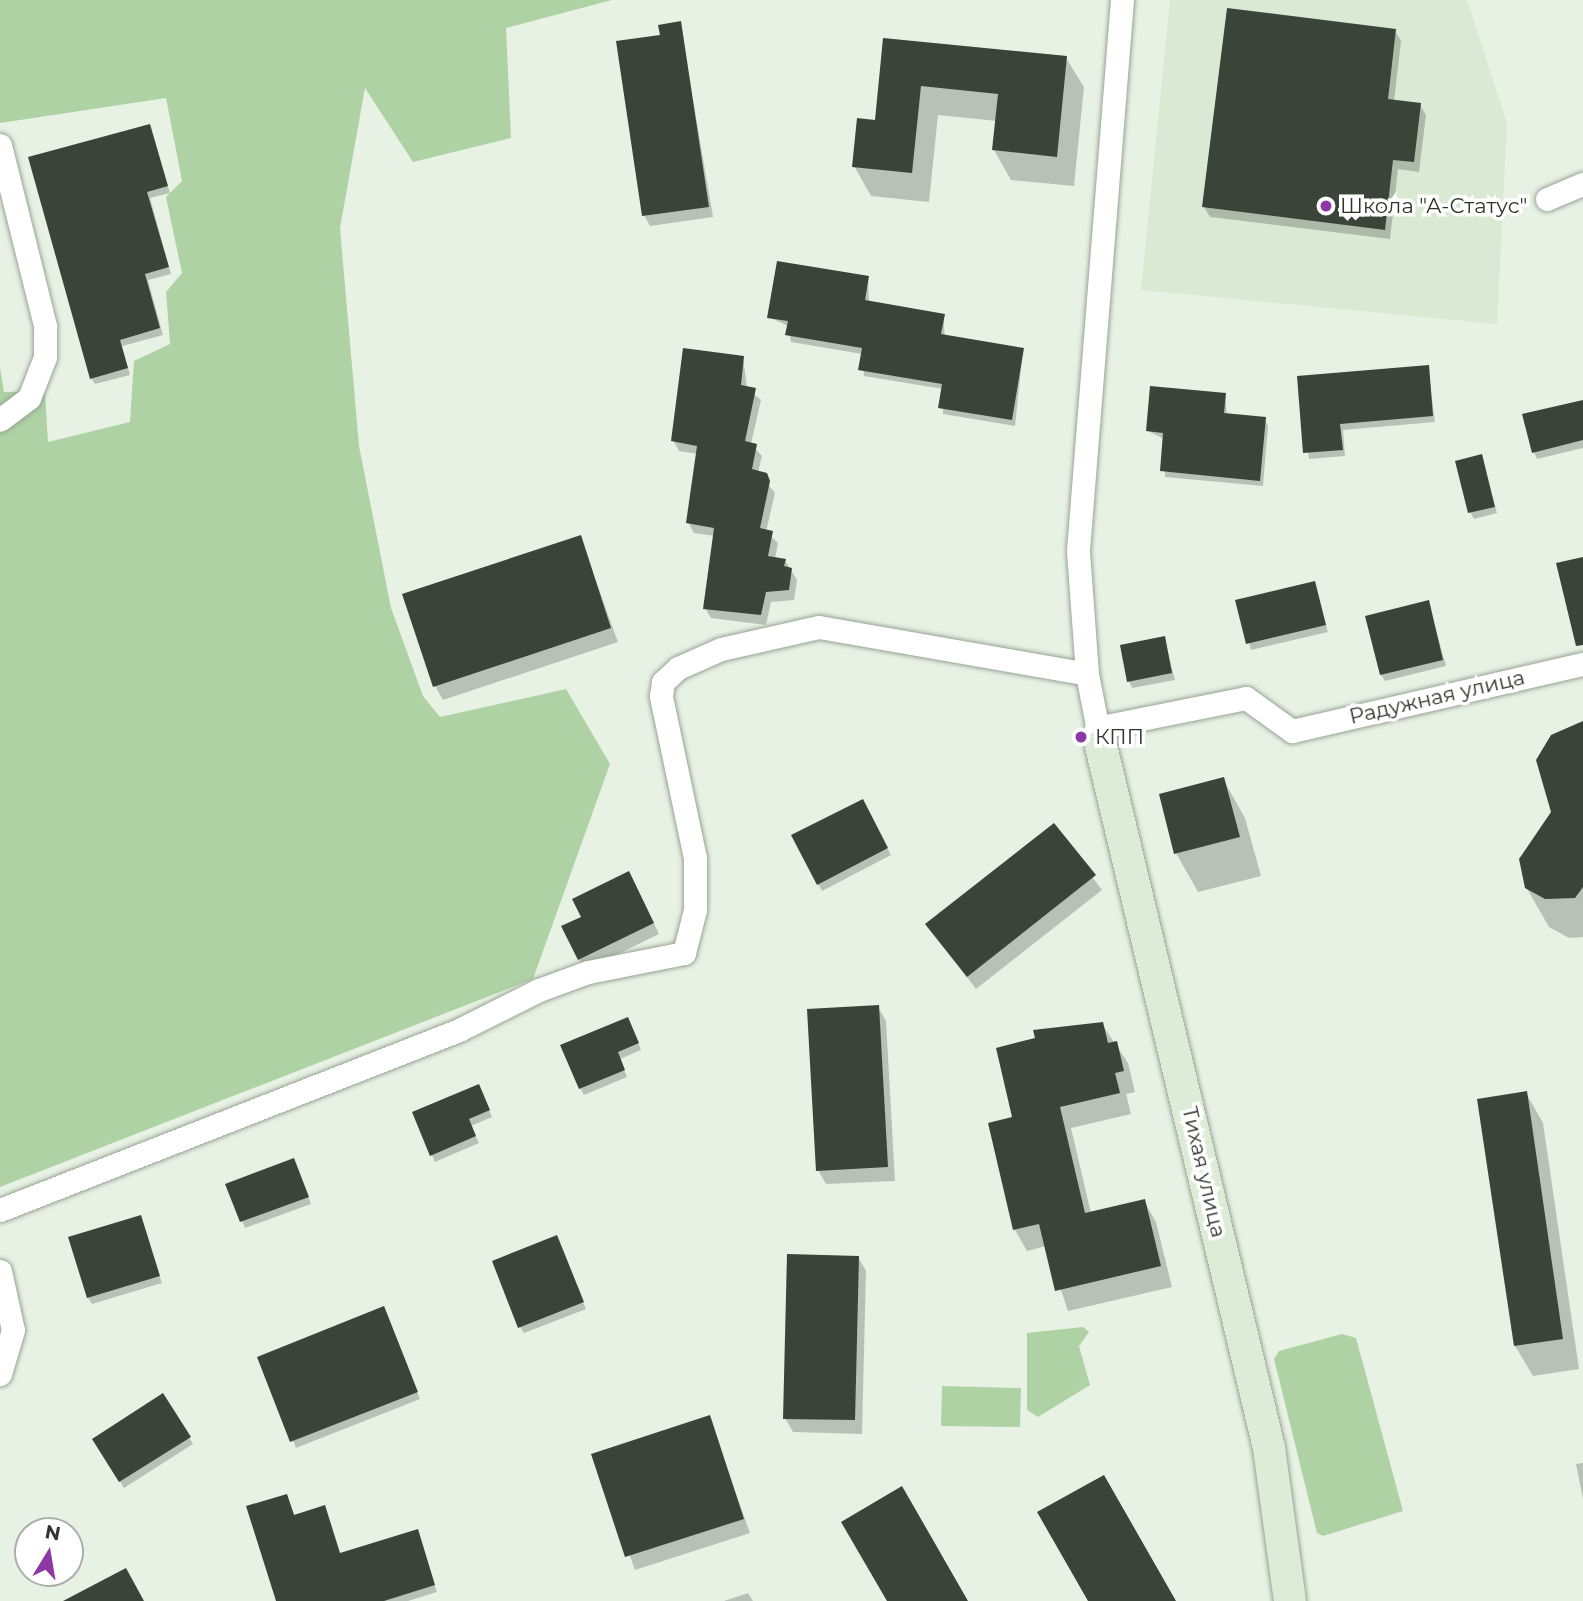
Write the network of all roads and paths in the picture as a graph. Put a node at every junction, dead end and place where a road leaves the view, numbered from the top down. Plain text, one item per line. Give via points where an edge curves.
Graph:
1 (1122, 0) edge
2 (0, 145) edge
3 (1583, 184) edge
4 (1548, 199) dead end
5 (0, 419) edge
6 (1583, 664) edge
7 (1087, 674) junction
8 (1099, 737) junction
9 (0, 1210) edge
10 (0, 1271) edge
11 (0, 1374) edge
12 (1290, 1601) edge

1 - 7 street via 1078,550
2 - 5 street via 45,326 45,357 29,398
3 - 4 street
6 - 8 street, Радужная улица via 1292,731 1246,698
7 - 8 street
7 - 9 street via 819,628 721,649 678,667 663,682 661,696 695,858 695,911 684,953 587,972 538,990 459,1030
8 - 12 street, Тихая улица via 1269,1448
10 - 11 street via 13,1330

